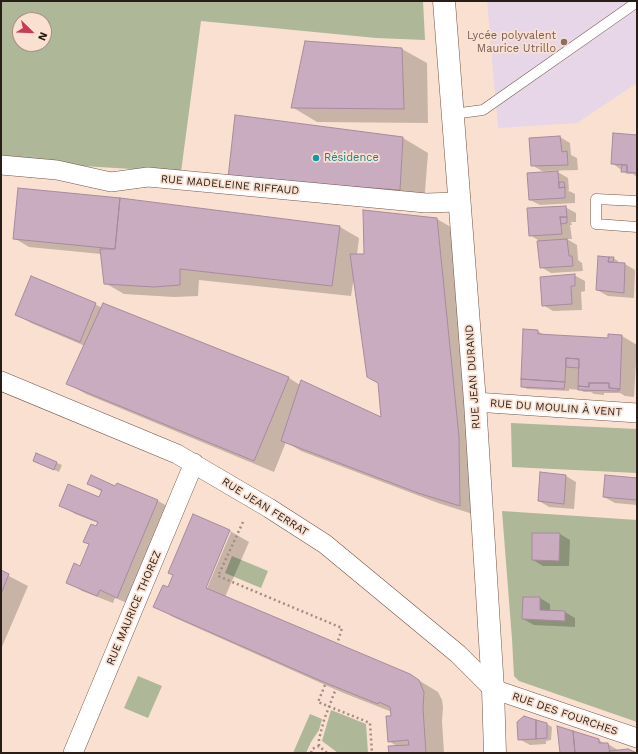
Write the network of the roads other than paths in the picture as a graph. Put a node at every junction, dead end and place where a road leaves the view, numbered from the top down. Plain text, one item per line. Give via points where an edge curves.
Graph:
1 (444, 1) edge
2 (637, 2) edge
3 (453, 114) junction
4 (1, 165) edge
5 (637, 201) edge
6 (459, 202) junction
7 (637, 226) edge
8 (1, 381) edge
9 (475, 402) junction
10 (637, 413) edge
11 (194, 464) junction
12 (493, 689) junction
13 (637, 738) edge
14 (73, 753) edge
15 (495, 753) edge

1 - 3 street, RUE JEAN DURAND
2 - 3 lane via 483,110
3 - 6 street, RUE JEAN DURAND
4 - 6 street, RUE MADELEINE RIFFAUD via 57,170 111,182 148,177 426,203
5 - 7 lane via 596,199 596,224
6 - 9 street, RUE JEAN DURAND
8 - 11 street, RUE JEAN FERRAT via 177,454
9 - 10 street, RUE DU MOULIN À VENT
9 - 12 street, RUE JEAN DURAND
11 - 12 street, RUE JEAN FERRAT via 325,544 458,654
11 - 14 street, RUE MAURICE THOREZ
12 - 13 street, RUE DES FOURCHES
12 - 15 street, RUE JEAN DURAND

